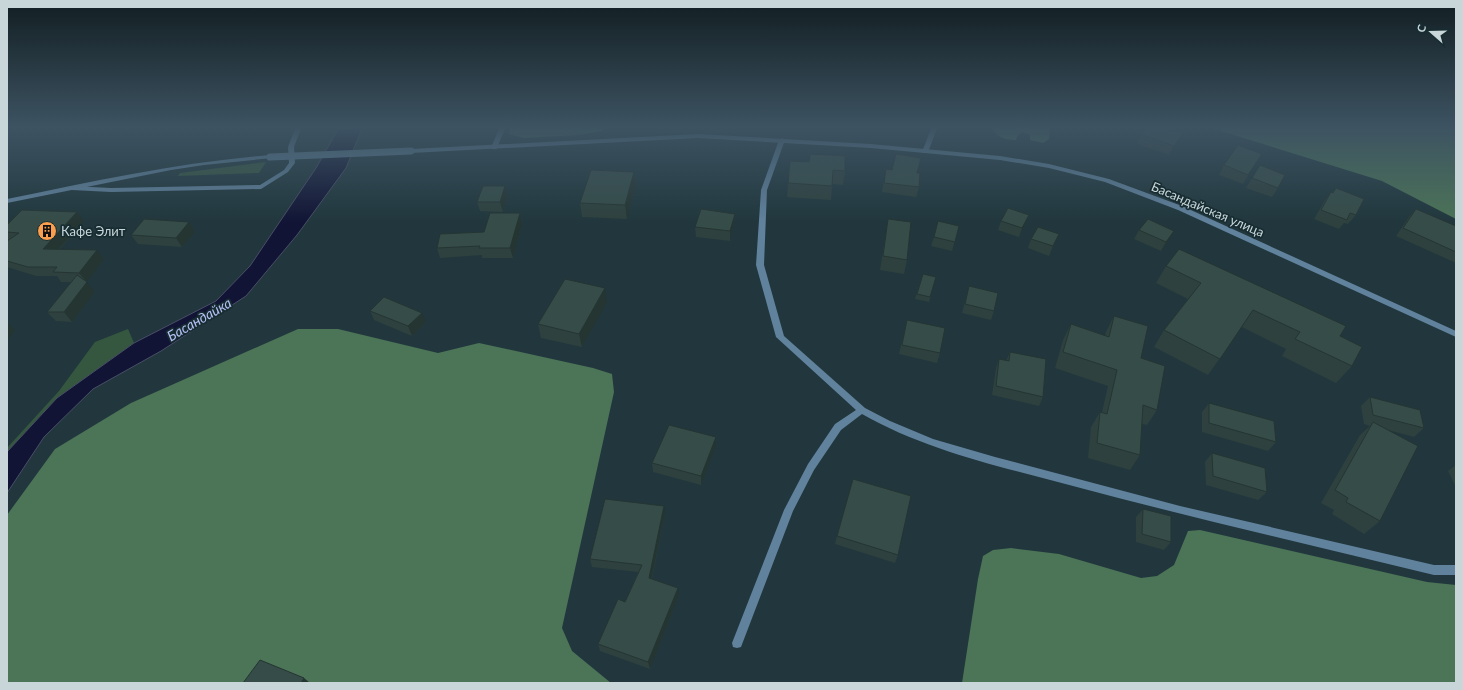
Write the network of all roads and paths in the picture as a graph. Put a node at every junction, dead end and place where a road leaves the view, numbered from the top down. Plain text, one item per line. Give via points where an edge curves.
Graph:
1 (252, 158) edge
2 (292, 158) edge
3 (775, 158) edge
4 (1001, 158) edge
5 (72, 188) junction
6 (7, 201) edge
7 (1456, 334) edge
8 (862, 410) junction
9 (1456, 570) edge
10 (737, 643) dead end

1 - 5 street, Басандайская улица, bridge via 182,166
2 - 5 street via 292,163 286,170 261,187 111,190
3 - 8 street via 764,190 760,266 780,337
4 - 7 street, Басандайская улица via 1107,180 1180,208
5 - 6 street, Басандайская улица
8 - 9 street via 886,424 931,442 1003,463 1180,510 1418,567
8 - 10 street via 838,427 811,467 789,510

